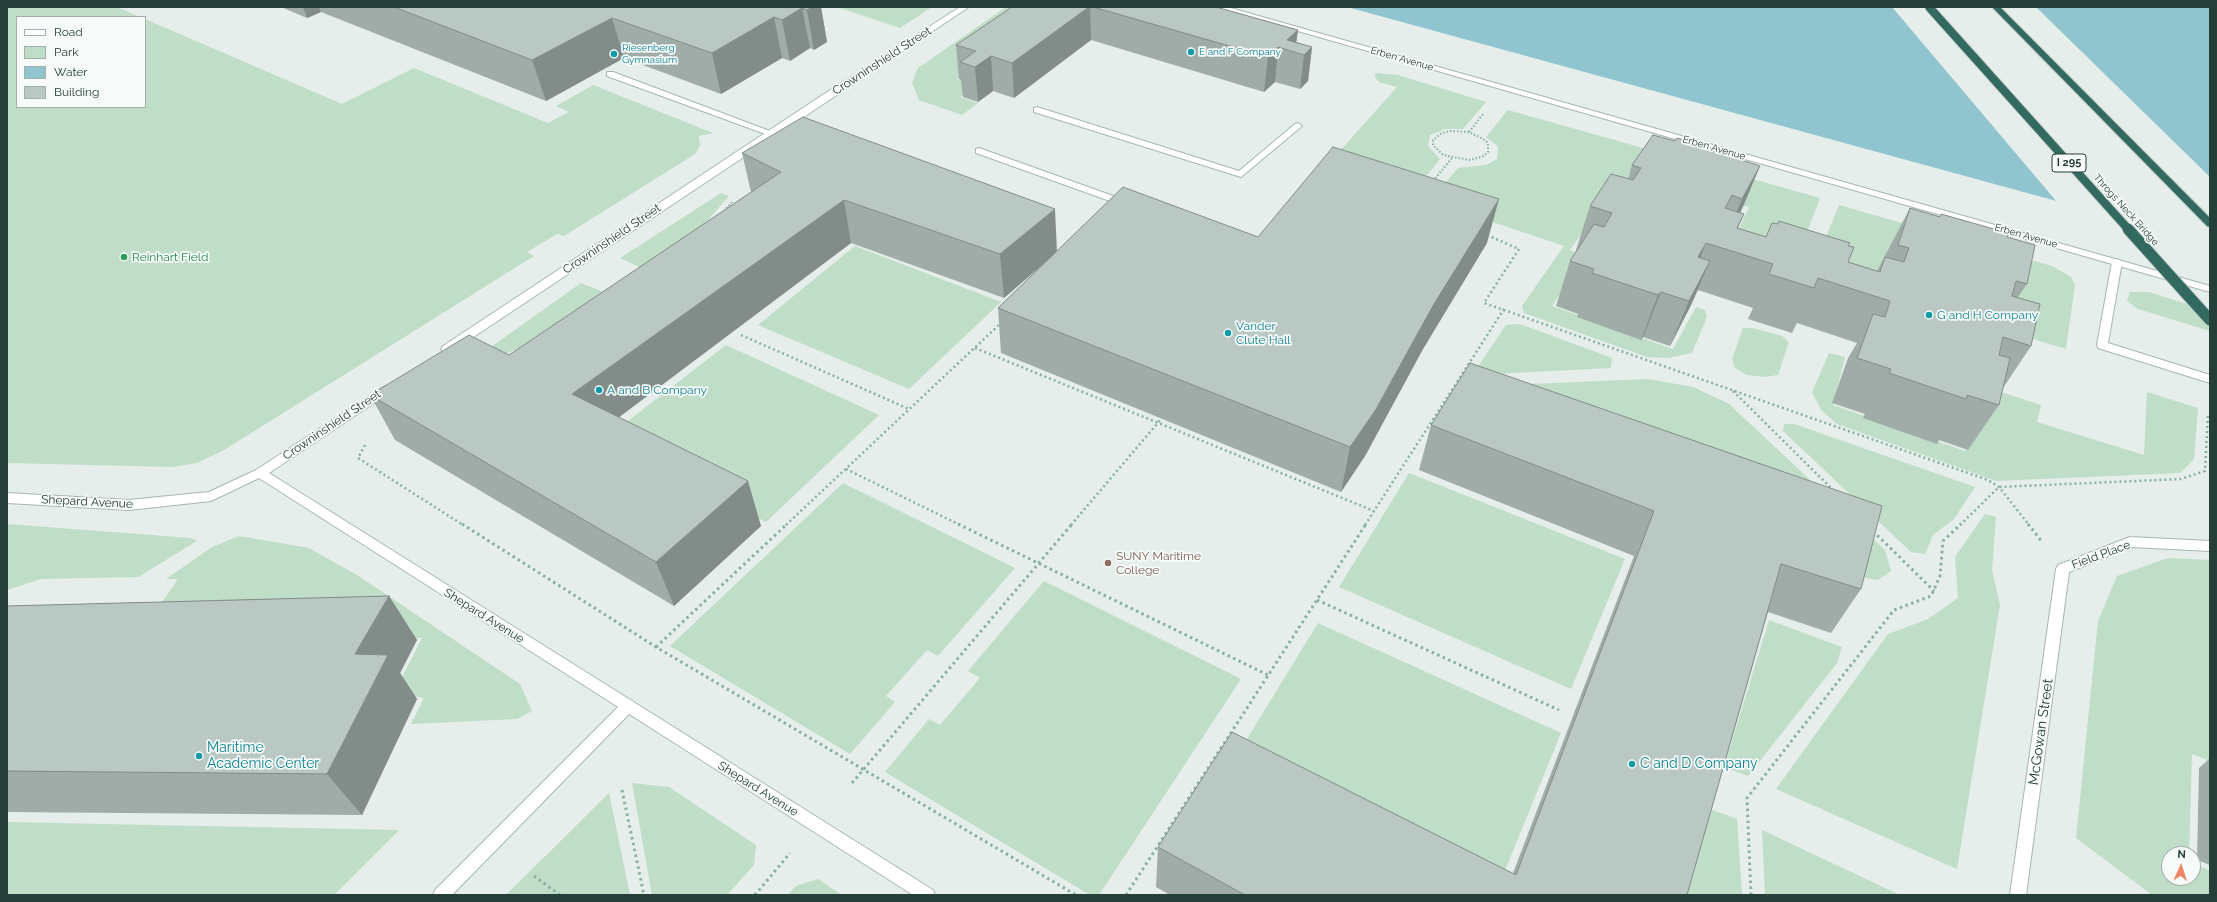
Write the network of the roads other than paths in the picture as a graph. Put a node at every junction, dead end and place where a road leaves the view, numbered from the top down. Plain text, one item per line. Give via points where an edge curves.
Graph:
1 (965, 7) edge
2 (1218, 7) edge
3 (1929, 7) edge
4 (1996, 7) edge
5 (610, 74) dead end
6 (1037, 110) dead end
7 (1298, 126) dead end
8 (771, 134) junction
9 (979, 151) dead end
10 (1140, 208) edge
11 (2210, 224) edge
12 (2117, 262) junction
13 (2210, 289) edge
14 (2210, 320) edge
15 (439, 354) edge
16 (2210, 379) edge
17 (393, 385) edge
18 (260, 473) junction
19 (7, 498) edge
20 (2210, 546) edge
21 (2063, 569) joint
22 (627, 707) junction
23 (441, 895) edge
24 (927, 895) edge
25 (2018, 895) edge

1 - 8 street, Crowninshield Street
2 - 12 street, Erben Avenue
3 - 14 highway, Throgs Neck Bridge / I 295, bridge
4 - 11 highway
5 - 8 street
6 - 7 street via 1241,174
8 - 15 street, Crowninshield Street
9 - 10 street
12 - 13 street, Erben Avenue
12 - 16 street via 2102,345
17 - 18 street, Crowninshield Street
18 - 19 street, Shepard Avenue via 211,496 129,506
18 - 22 street, Shepard Avenue
20 - 21 street, Field Place via 2130,542
21 - 25 street, McGowan Street
22 - 23 street
22 - 24 street, Shepard Avenue

